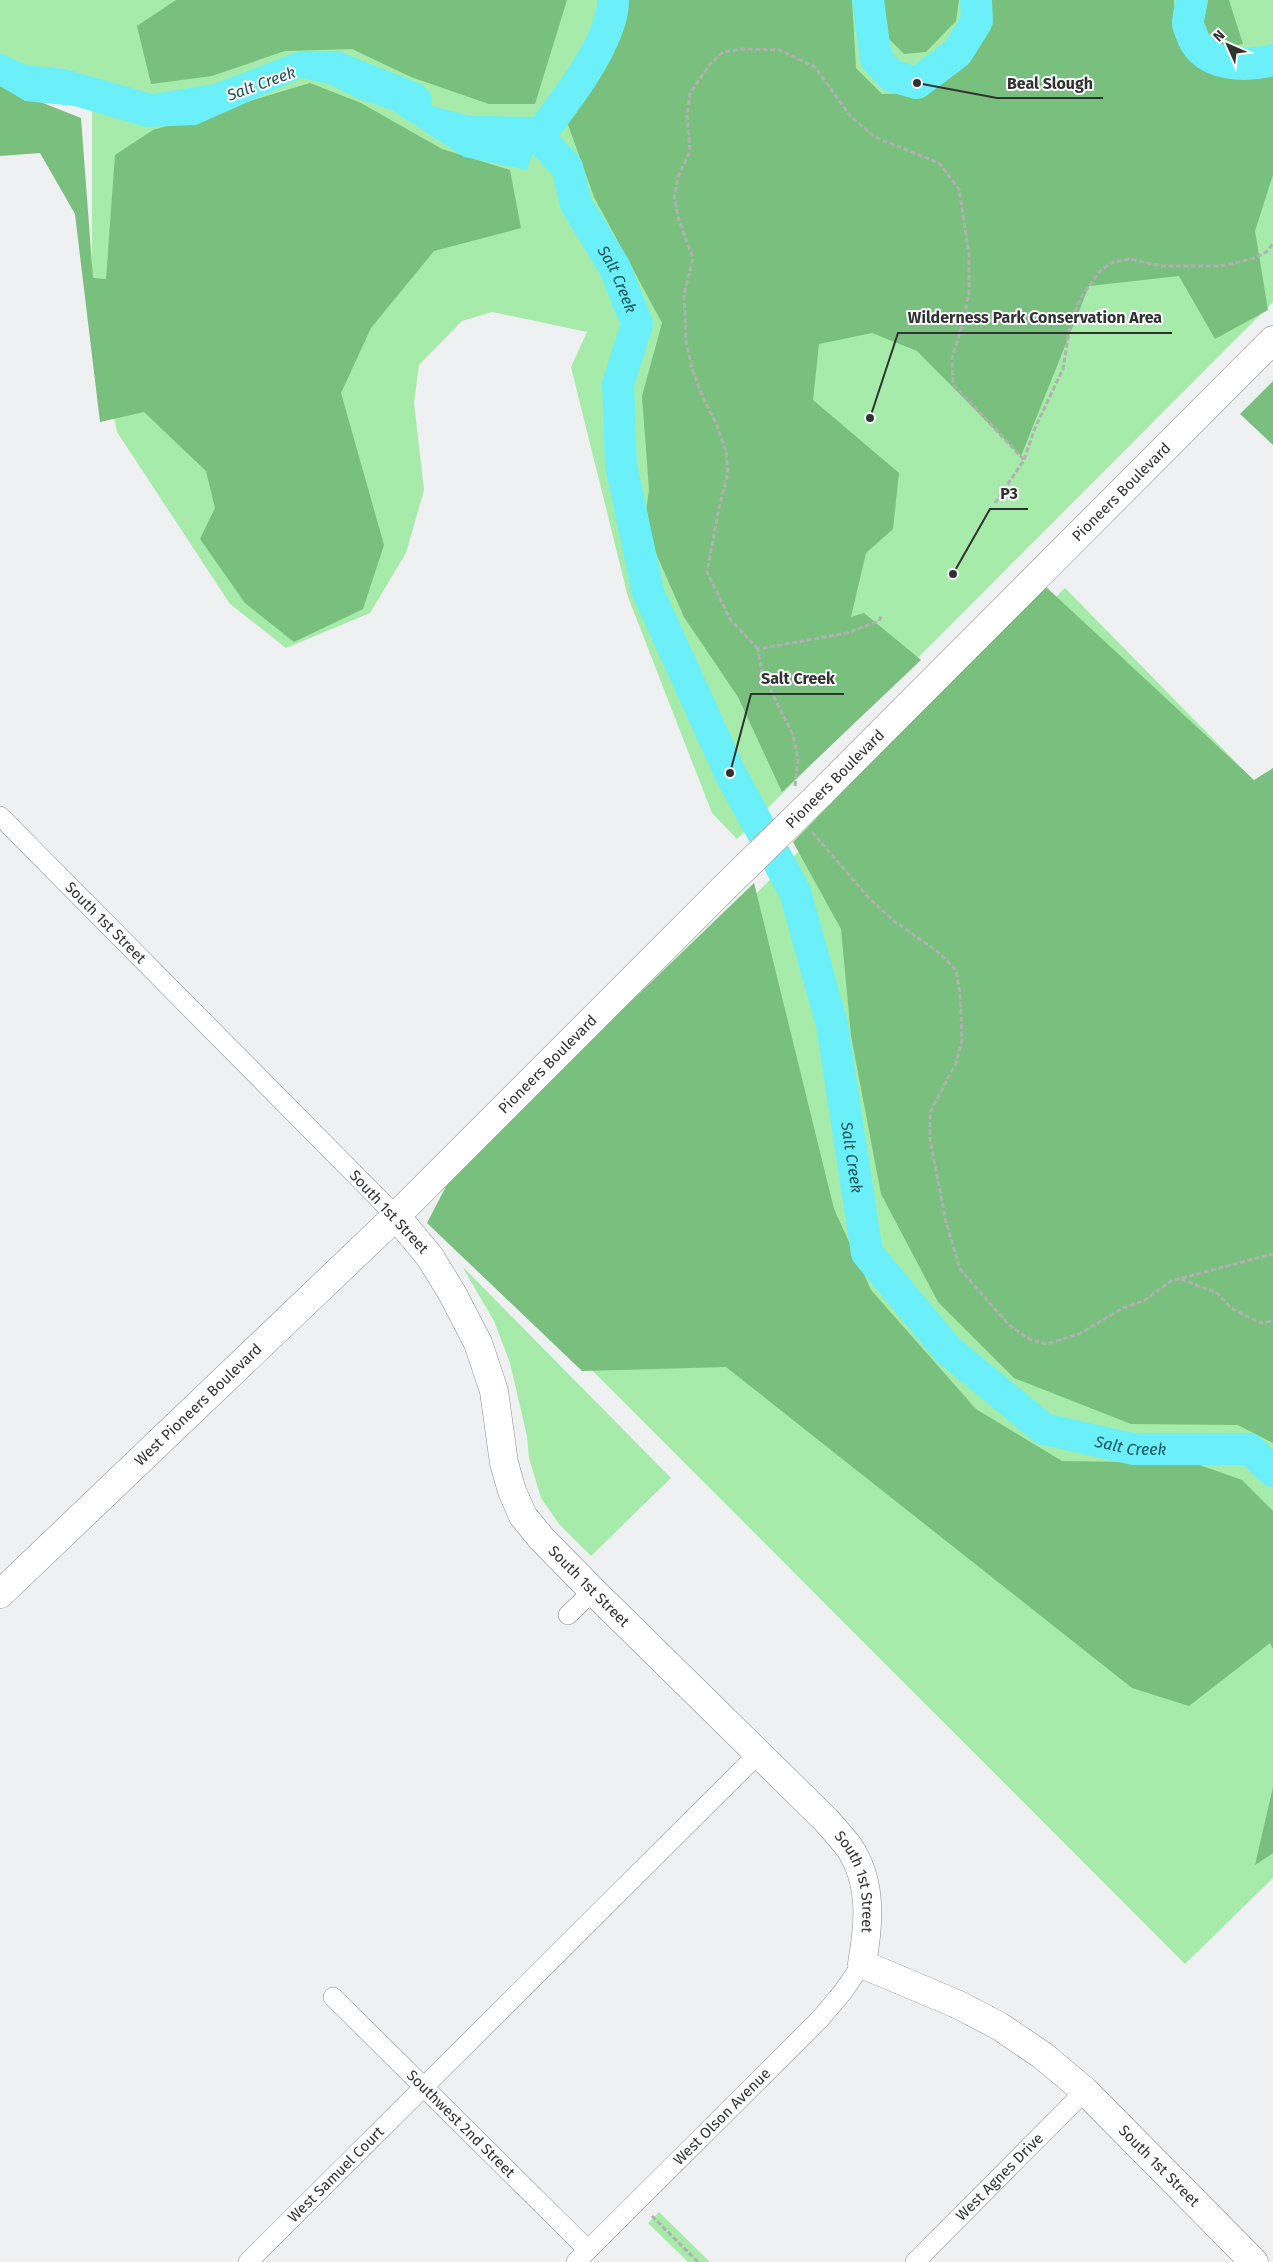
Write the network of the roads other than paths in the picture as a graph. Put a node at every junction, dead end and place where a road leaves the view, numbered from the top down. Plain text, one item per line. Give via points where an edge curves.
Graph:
1 (1273, 340) edge
2 (0, 816) edge
3 (396, 1216) junction
4 (593, 1591) junction
5 (0, 1594) edge
6 (568, 1615) dead end
7 (758, 1754) junction
8 (862, 1964) junction
9 (333, 1997) dead end
10 (424, 2087) junction
11 (1085, 2091) junction
12 (582, 2256) edge
13 (248, 2262) edge
14 (915, 2262) edge
15 (1254, 2262) edge

1 - 3 main road, Pioneers Boulevard, bridge via 807,792 724,888
2 - 3 street, South 1st Street
3 - 4 main road, South 1st Street via 430,1257 478,1343 494,1391 504,1463 523,1516
3 - 5 main road, West Pioneers Boulevard
4 - 6 street
4 - 7 main road, South 1st Street
7 - 8 main road, South 1st Street via 826,1820 849,1848 863,1876 869,1908
7 - 10 street, West Samuel Court
8 - 11 main road, South 1st Street via 999,2026 1042,2055
8 - 12 street, West Olson Avenue via 842,1994 820,2018
9 - 10 street, Southwest 2nd Street
10 - 12 street, Southwest 2nd Street
10 - 13 street, West Samuel Court
11 - 14 street, West Agnes Drive
11 - 15 main road, South 1st Street

